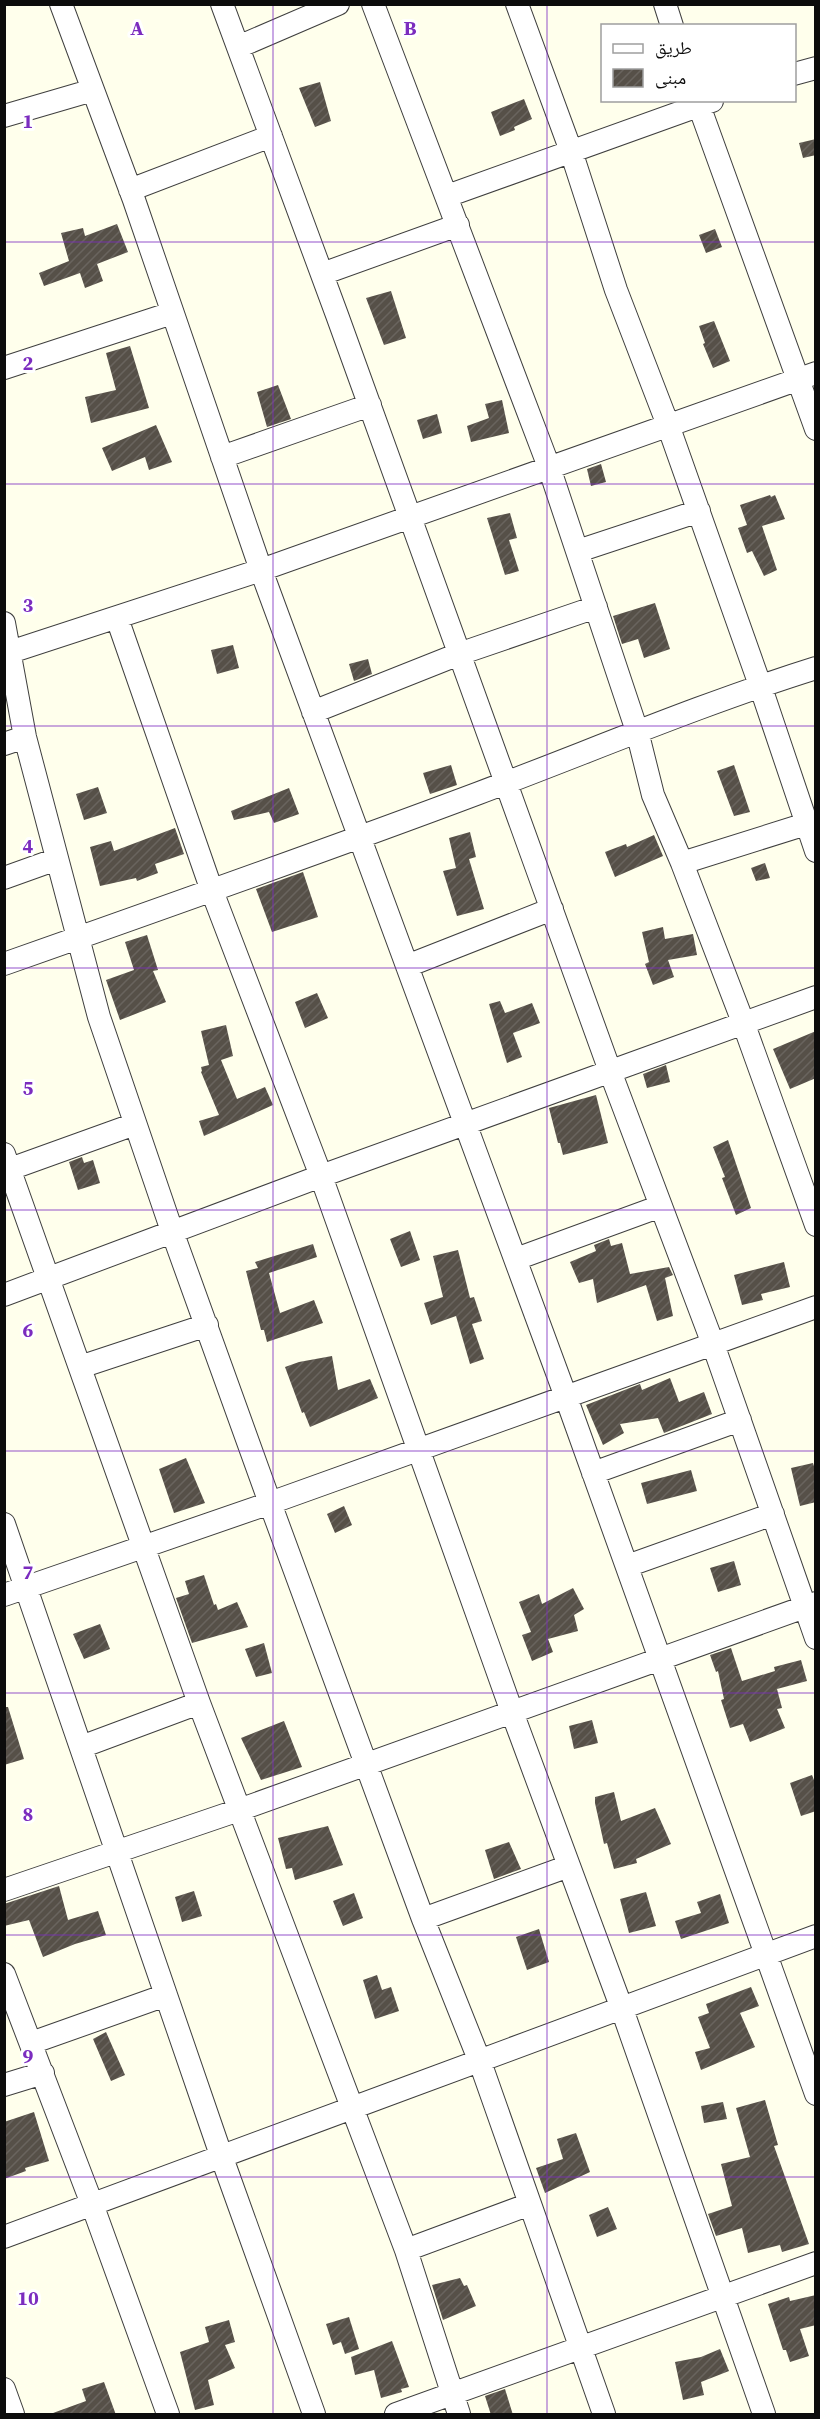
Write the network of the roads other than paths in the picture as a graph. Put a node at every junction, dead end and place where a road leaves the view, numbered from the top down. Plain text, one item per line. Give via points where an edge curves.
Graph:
1 (61, 4) edge
2 (222, 4) edge
3 (338, 4) edge
4 (374, 4) edge
5 (517, 4) edge
6 (665, 4) edge
7 (671, 24) edge
8 (238, 47) junction
9 (816, 68) edge
10 (796, 74) edge
11 (93, 90) junction
12 (703, 102) edge
13 (4, 116) edge
14 (271, 136) junction
15 (571, 151) junction
16 (130, 190) junction
17 (447, 196) junction
18 (458, 225) junction
19 (322, 273) junction
20 (172, 313) junction
21 (4, 368) edge
22 (806, 377) edge
23 (370, 405) junction
24 (668, 425) junction
25 (816, 429) edge
26 (222, 457) junction
27 (549, 467) junction
28 (699, 511) junction
29 (411, 517) junction
30 (578, 551) junction
31 (261, 570) junction
32 (596, 607) junction
33 (117, 618) junction
34 (4, 623) edge
35 (7, 654) edge
36 (459, 654) junction
37 (816, 668) edge
38 (760, 685) junction
39 (313, 712) junction
40 (637, 730) junction
41 (15, 740) edge
42 (506, 783) junction
43 (806, 824) junction
44 (359, 838) junction
45 (816, 851) edge
46 (57, 859) junction
47 (682, 863) junction
48 (4, 878) edge
49 (212, 891) junction
50 (552, 909) junction
51 (78, 938) junction
52 (4, 964) edge
53 (407, 966) junction
54 (816, 997) edge
55 (743, 1022) junction
56 (610, 1071) junction
57 (135, 1124) junction
58 (466, 1124) junction
59 (7, 1161) edge
60 (321, 1176) junction
61 (661, 1206) junction
62 (816, 1225) edge
63 (172, 1232) junction
64 (516, 1259) junction
65 (48, 1279) junction
66 (4, 1295) edge
67 (816, 1307) edge
68 (207, 1325) junction
69 (713, 1344) junction
70 (80, 1367) junction
71 (566, 1397) junction
72 (740, 1420) junction
73 (419, 1450) junction
74 (593, 1473) junction
75 (270, 1503) junction
76 (773, 1514) junction
77 (4, 1524) edge
78 (144, 1547) junction
79 (627, 1566) junction
80 (27, 1588) junction
81 (4, 1595) edge
82 (810, 1605) edge
83 (816, 1638) edge
84 (661, 1660) junction
85 (199, 1703) junction
86 (512, 1712) junction
87 (81, 1747) junction
88 (365, 1763) junction
89 (239, 1810) junction
90 (117, 1851) junction
91 (569, 1866) junction
92 (4, 1890) edge
93 (423, 1919) junction
94 (816, 1936) edge
95 (765, 1955) junction
96 (7, 1985) edge
97 (166, 1995) junction
98 (622, 2009) junction
99 (31, 2043) junction
100 (480, 2062) junction
101 (43, 2073) junction
102 (4, 2085) edge
103 (816, 2094) edge
104 (353, 2106) junction
105 (221, 2155) junction
106 (92, 2204) junction
107 (530, 2204) junction
108 (4, 2237) edge
109 (406, 2250) junction
110 (816, 2263) edge
111 (724, 2296) junction
112 (580, 2349) junction
113 (4, 2389) edge
114 (456, 2404) edge
115 (13, 2415) edge
116 (168, 2415) edge
117 (314, 2415) edge
118 (396, 2415) edge
119 (604, 2415) edge
120 (764, 2415) edge

1 - 11 street
2 - 8 street
3 - 8 street
4 - 17 street
5 - 15 street
6 - 7 street
8 - 14 street
9 - 10 street
11 - 13 street
11 - 16 street
12 - 15 street
12 - 22 street
14 - 16 street
14 - 19 street
15 - 17 street
15 - 24 street via 616,291
16 - 20 street
17 - 18 street
18 - 19 street
18 - 27 street
19 - 23 street
20 - 21 street
20 - 26 street
22 - 24 street
22 - 25 street
23 - 26 street
23 - 29 street
24 - 27 street
24 - 28 street
26 - 31 street
27 - 29 street
27 - 30 street
28 - 30 street
28 - 38 street
29 - 31 street
29 - 36 street
30 - 32 street
31 - 33 street
31 - 39 street
32 - 36 street
32 - 40 street
33 - 35 street
33 - 49 street
34 - 35 street
35 - 41 street
36 - 39 street
36 - 42 street
37 - 38 street
38 - 40 street
38 - 43 street
39 - 44 street
40 - 42 street
40 - 47 street via 653,795
41 - 46 street
42 - 44 street
42 - 50 street
43 - 45 street
43 - 47 street
44 - 49 street
44 - 53 street
46 - 48 street
46 - 51 street
47 - 55 street
49 - 51 street
49 - 60 street
50 - 53 street
50 - 56 street
51 - 52 street
51 - 57 street via 99,1017
53 - 58 street
54 - 55 street
55 - 56 street
55 - 62 street
56 - 58 street
56 - 61 street
57 - 59 street
57 - 63 street
58 - 60 street
58 - 64 street
59 - 65 street
60 - 63 street
60 - 73 street
61 - 64 street
61 - 69 street
63 - 65 street
63 - 68 street
64 - 71 street
65 - 66 street
65 - 70 street
67 - 69 street
68 - 70 street
68 - 75 street
69 - 71 street
69 - 72 street
70 - 78 street
71 - 73 street
71 - 74 street
72 - 74 street
72 - 76 street
73 - 75 street
73 - 86 street
74 - 79 street
75 - 78 street
75 - 88 street
76 - 79 street
76 - 82 street
77 - 80 street
78 - 80 street
78 - 85 street
79 - 84 street
80 - 81 street
80 - 87 street
82 - 83 street
82 - 84 street
84 - 86 street
84 - 95 street
85 - 87 street
85 - 89 street
86 - 88 street
86 - 91 street
87 - 90 street
88 - 89 street
88 - 93 street
89 - 90 street
89 - 104 street
90 - 92 street
90 - 97 street
91 - 93 street
91 - 98 street
93 - 100 street
94 - 95 street
95 - 98 street
95 - 103 street
96 - 99 street
97 - 99 street
97 - 105 street
98 - 100 street
98 - 111 street
99 - 101 street
100 - 104 street
100 - 107 street
101 - 102 street
101 - 106 street
104 - 105 street
104 - 109 street
105 - 106 street
105 - 117 street
106 - 108 street
106 - 116 street
107 - 109 street
107 - 112 street
109 - 114 street
110 - 111 street
111 - 112 street
111 - 120 street
112 - 114 street
112 - 119 street
113 - 115 street
114 - 118 street

